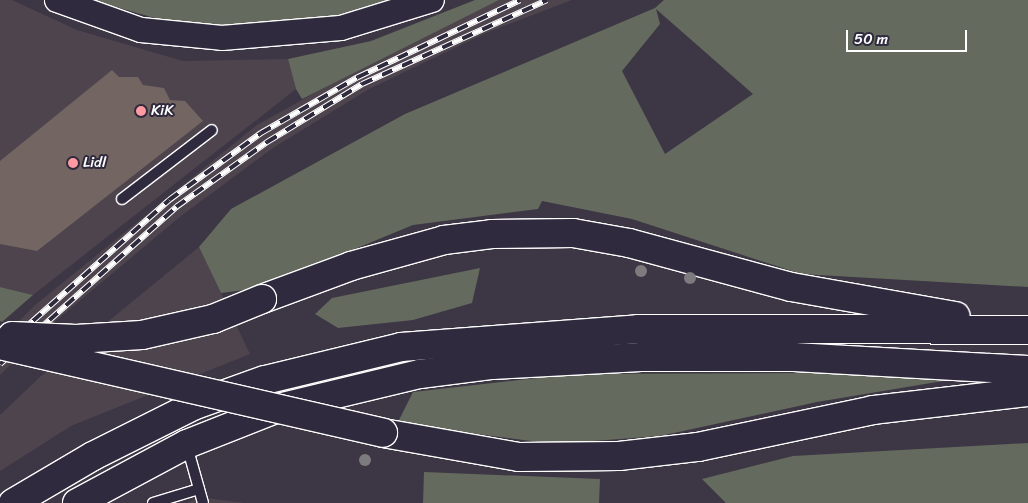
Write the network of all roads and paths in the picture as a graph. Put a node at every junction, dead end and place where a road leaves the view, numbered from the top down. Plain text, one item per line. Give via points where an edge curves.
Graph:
1 (57, 0) edge
2 (432, 0) edge
3 (212, 130) dead end
4 (122, 199) dead end
5 (1028, 325) edge
6 (1028, 330) edge
7 (0, 336) edge
8 (0, 345) edge
9 (1028, 370) edge
10 (1028, 392) edge
11 (187, 444) junction
12 (199, 489) junction
13 (13, 503) edge
14 (76, 503) edge
15 (153, 503) edge
16 (203, 503) edge

1 - 2 street via 141,30 222,38 342,28
3 - 4 lane
5 - 7 highway, bridge via 865,303 573,233 492,234 444,240 351,266 213,319 142,335 76,340
6 - 13 highway via 638,330 401,347 265,380 195,405 92,456
8 - 10 highway, bridge via 383,432 519,457 619,456 698,447 873,410
9 - 11 highway via 794,357 641,357 492,364 353,388 278,408
11 - 12 lane
11 - 14 highway
12 - 15 lane
12 - 16 lane

